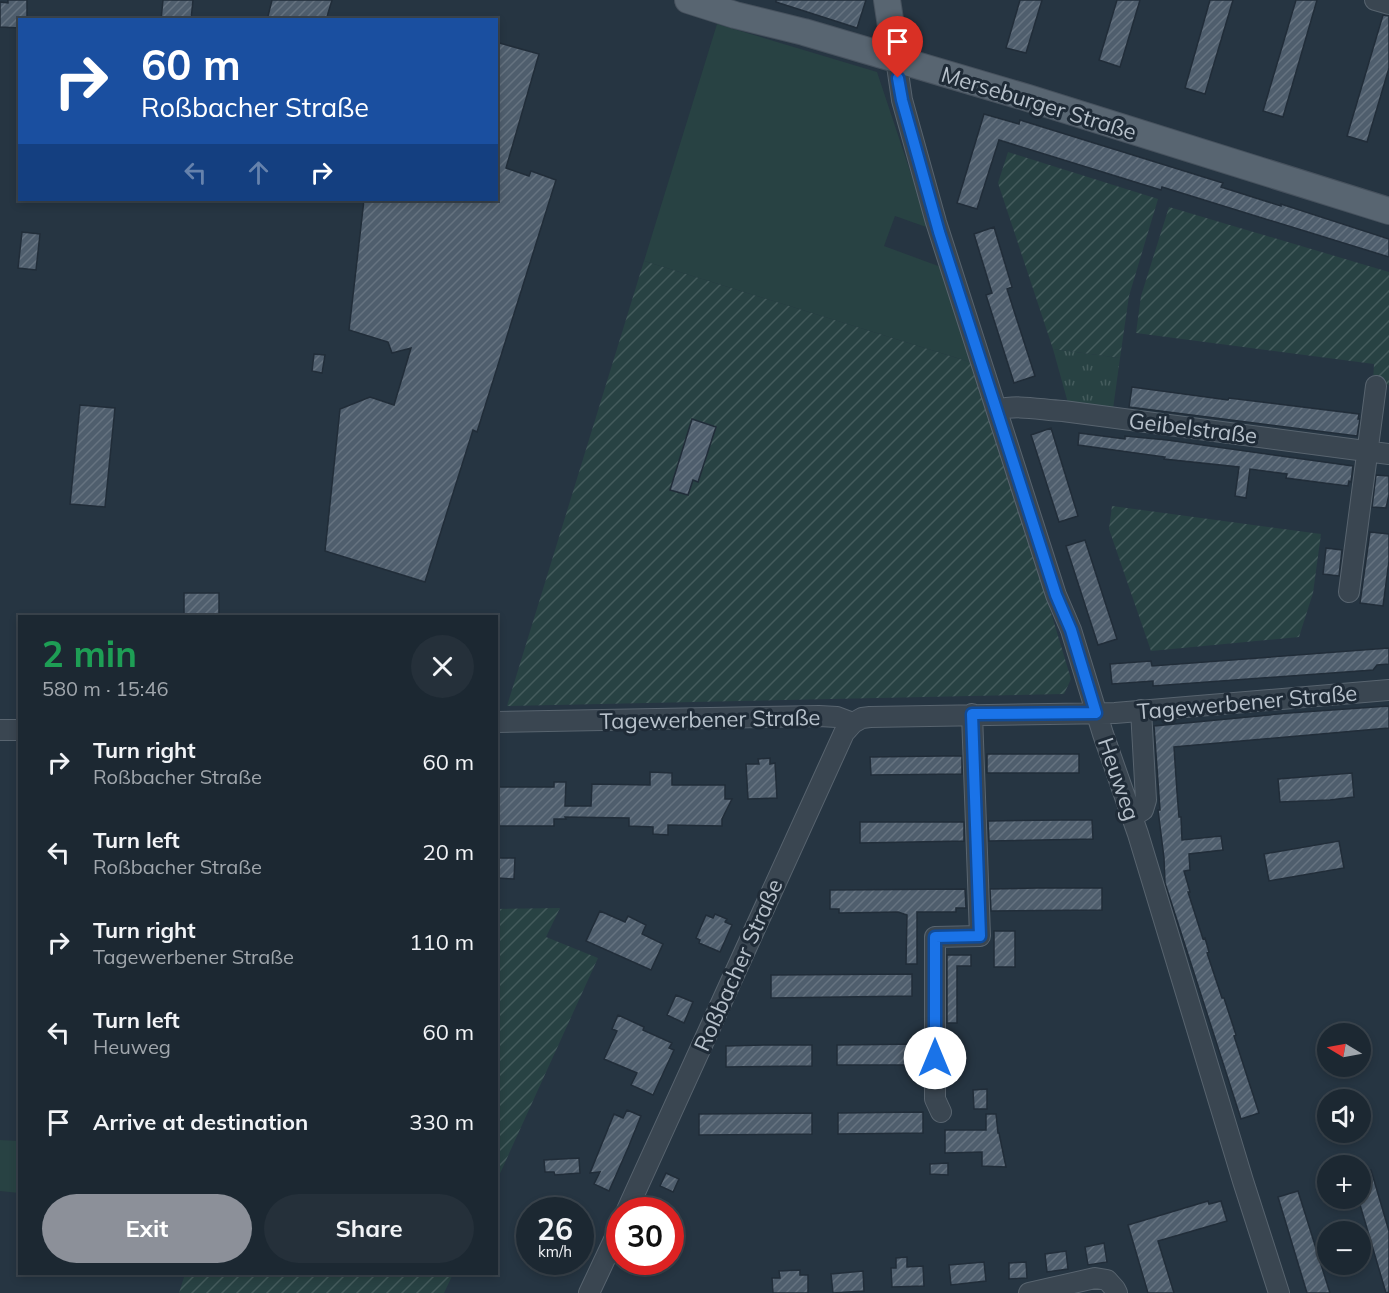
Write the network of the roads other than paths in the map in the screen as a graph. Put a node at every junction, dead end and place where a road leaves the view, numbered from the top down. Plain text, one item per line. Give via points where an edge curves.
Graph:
1 (688, 0) edge
2 (887, 0) edge
3 (1375, 0) edge
4 (1389, 4) edge
5 (896, 59) junction
6 (1389, 211) edge
7 (1376, 386) dead end
8 (997, 410) junction
9 (1367, 450) junction
10 (1389, 454) edge
11 (1348, 592) dead end
12 (1389, 690) edge
13 (1141, 710) junction
14 (1096, 713) junction
15 (972, 714) junction
16 (498, 722) edge
17 (853, 723) junction
18 (0, 730) edge
19 (18, 730) edge
20 (1132, 817) junction
21 (941, 1112) dead end
22 (633, 1197) edge
23 (606, 1257) edge
24 (589, 1293) edge
25 (1029, 1293) edge
26 (1117, 1293) edge
27 (1279, 1293) edge

1 - 5 main road, Merseburger Straße
2 - 5 main road
3 - 4 street
5 - 6 main road, Merseburger Straße
5 - 8 street, Heuweg via 902,100 928,195
7 - 9 street
8 - 9 street, Geibelstraße via 1017,407 1063,411
8 - 14 street, Heuweg
9 - 10 street, Geibelstraße
9 - 11 street
12 - 13 street, Tagewerbener Straße
13 - 14 street, Tagewerbener Straße
13 - 20 street via 1146,800 1143,810
14 - 15 street, Tagewerbener Straße
14 - 20 street, Heuweg
15 - 17 street, Tagewerbener Straße via 870,717
15 - 21 street via 980,936 935,937 935,1099
16 - 17 street, Tagewerbener Straße via 819,716
17 - 22 street, Roßbacher Straße via 844,733
18 - 19 street
20 - 27 street, Heuweg
23 - 24 street
25 - 26 street via 1095,1278 1107,1280

